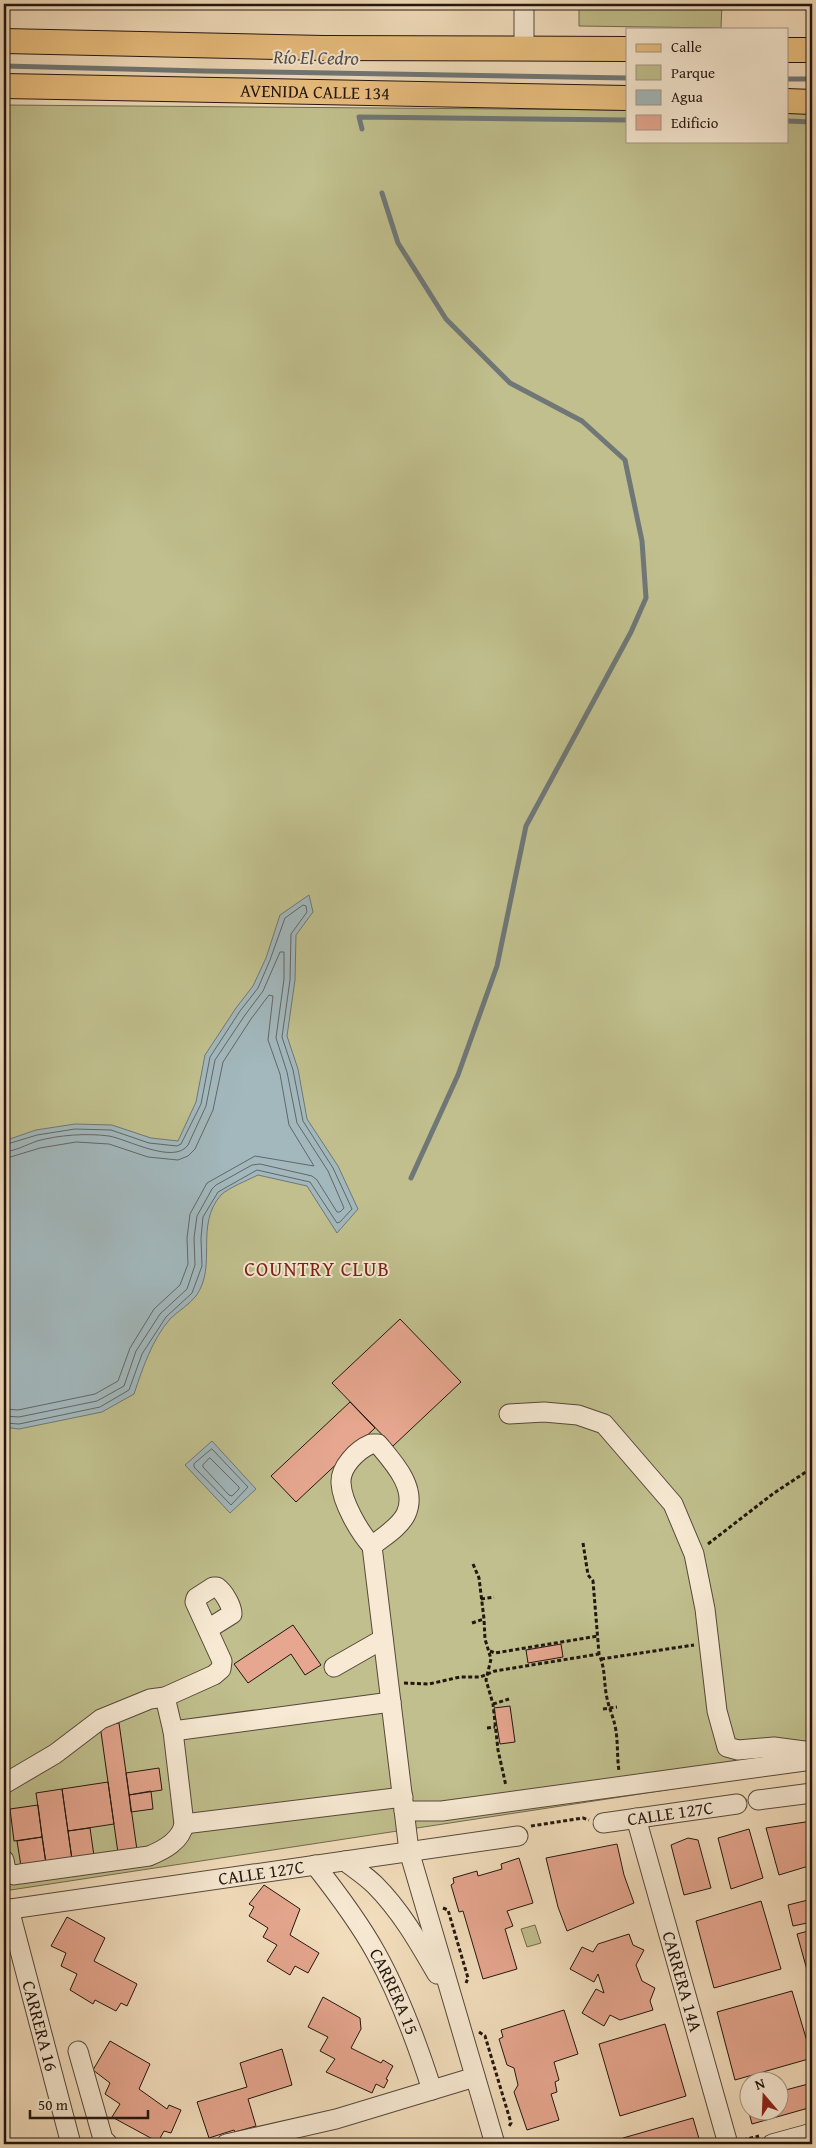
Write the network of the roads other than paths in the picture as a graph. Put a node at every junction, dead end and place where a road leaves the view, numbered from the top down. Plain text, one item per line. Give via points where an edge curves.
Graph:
1 (524, 4) edge
2 (4, 41) edge
3 (524, 49) junction
4 (626, 49) edge
5 (788, 50) edge
6 (812, 50) edge
7 (4, 86) edge
8 (626, 98) edge
9 (788, 101) edge
10 (812, 102) edge
11 (510, 1414) dead end
12 (372, 1546) junction
13 (208, 1629) dead end
14 (383, 1639) junction
15 (334, 1667) dead end
16 (390, 1694) junction
17 (165, 1697) junction
18 (173, 1731) junction
19 (812, 1752) edge
20 (812, 1760) edge
21 (4, 1784) edge
22 (812, 1793) edge
23 (758, 1800) dead end
24 (403, 1804) junction
25 (737, 1804) dead end
26 (636, 1818) junction
27 (598, 1822) road end
28 (184, 1824) junction
29 (521, 1833) road end
30 (409, 1851) junction
31 (4, 1860) edge
32 (345, 1861) junction
33 (315, 1865) junction
34 (6, 1909) edge
35 (450, 1994) junction
36 (78, 2051) dead end
37 (475, 2077) junction
38 (432, 2090) junction
39 (812, 2132) edge
40 (767, 2140) edge
41 (734, 2141) edge
42 (71, 2144) edge
43 (108, 2144) edge
44 (226, 2144) edge
45 (495, 2144) edge

1 - 3 street
2 - 3 main road
3 - 4 main road
5 - 6 main road
7 - 8 main road, AVENIDA CALLE 134
9 - 10 main road
11 - 19 street via 578,1415 604,1424 673,1504 694,1554 705,1609 717,1711 727,1747 738,1750 774,1747
12 - 12 street via 398,1525 409,1504 406,1485 378,1444 364,1447 344,1468 341,1484 355,1526
12 - 14 street
13 - 17 street via 222,1661 221,1669
14 - 15 street
14 - 16 street
16 - 18 street
16 - 24 street
17 - 18 street
17 - 21 street via 150,1699 101,1719 55,1754
18 - 28 street
20 - 24 street via 442,1811
22 - 23 street
24 - 28 street
24 - 30 street
25 - 26 street, CALLE 127C
26 - 27 street, CALLE 127C
26 - 41 street, CARRERA 14A
28 - 31 street via 175,1841 149,1856 14,1875 6,1870
29 - 30 street, CALLE 127C
30 - 32 street, CALLE 127C
30 - 35 street
32 - 33 street, CALLE 127C
32 - 35 street via 375,1885 406,1922
33 - 34 street, CALLE 127C
33 - 38 street, CARRERA 15 via 376,1952 395,1991
34 - 42 street, CARRERA 16
35 - 37 street
36 - 43 street via 103,2139
37 - 38 street
37 - 45 street
38 - 44 street via 336,2119
39 - 40 street

